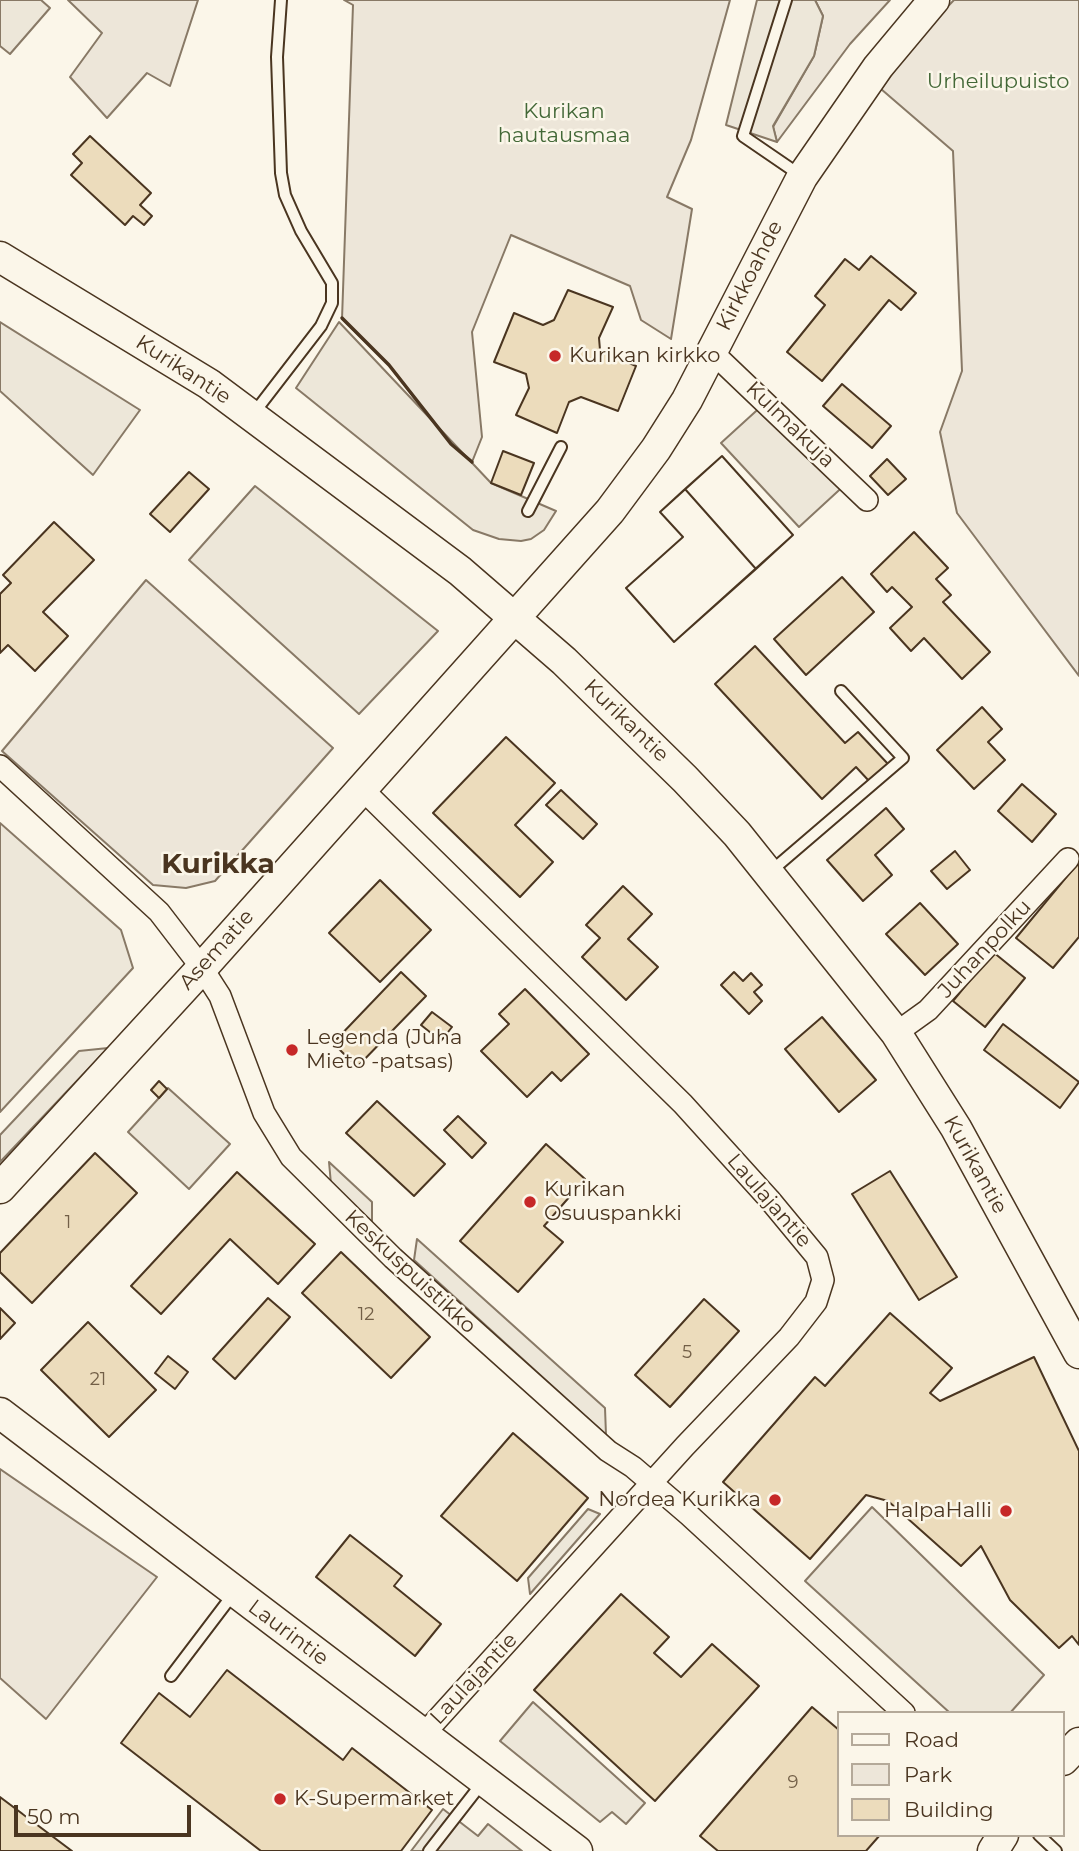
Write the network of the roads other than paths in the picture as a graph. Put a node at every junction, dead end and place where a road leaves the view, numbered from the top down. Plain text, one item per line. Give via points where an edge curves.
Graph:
1 (281, 0) edge
2 (786, 0) edge
3 (934, 0) edge
4 (802, 177) junction
5 (0, 257) edge
6 (711, 351) junction
7 (252, 416) junction
8 (561, 447) dead end
9 (867, 500) dead end
10 (528, 511) dead end
11 (515, 617) junction
12 (841, 691) dead end
13 (0, 766) edge
14 (362, 789) junction
15 (1068, 859) dead end
16 (769, 874) junction
17 (202, 968) junction
18 (896, 1033) junction
19 (0, 1188) edge
20 (1079, 1353) edge
21 (0, 1413) edge
22 (653, 1483) junction
23 (234, 1593) junction
24 (172, 1676) dead end
25 (902, 1711) edge
26 (423, 1735) junction
27 (1079, 1743) edge
28 (1065, 1757) edge
29 (484, 1781) junction
30 (1041, 1837) edge
31 (429, 1851) edge
32 (577, 1851) edge
33 (1056, 1851) edge

1 - 7 lane via 277,58 281,173 301,231 332,283 332,303 321,326
2 - 4 lane via 743,136
3 - 4 main road, Kirkkoahde via 878,67
4 - 6 main road, Kirkkoahde
5 - 7 main road, Kurikantie via 209,384
6 - 9 street, Kulmakuja
6 - 11 main road, Kirkkoahde via 656,449 610,511
7 - 11 main road, Kurikantie
8 - 10 lane
11 - 14 main road, Asematie
11 - 16 main road, Kurikantie via 685,779
12 - 16 lane via 903,758
13 - 17 street, Keskuspuistikko via 159,912
14 - 17 main road, Asematie
14 - 22 street, Laulajantie via 683,1104 817,1257 823,1280 816,1302 789,1338
15 - 18 street, Juhanpolku via 928,1010
16 - 18 main road, Kurikantie
17 - 19 main road, Asematie
17 - 22 street, Keskuspuistikko via 220,996 264,1113 291,1157 413,1277 608,1451
18 - 20 main road, Kurikantie via 956,1128
21 - 23 main road, Laurintie
22 - 25 street, Keskuspuistikko
22 - 26 street, Laulajantie
23 - 24 lane
23 - 26 main road, Laurintie
26 - 29 main road, Laurintie
27 - 28 main road
29 - 31 lane
29 - 32 main road, Laurintie
30 - 33 lane

